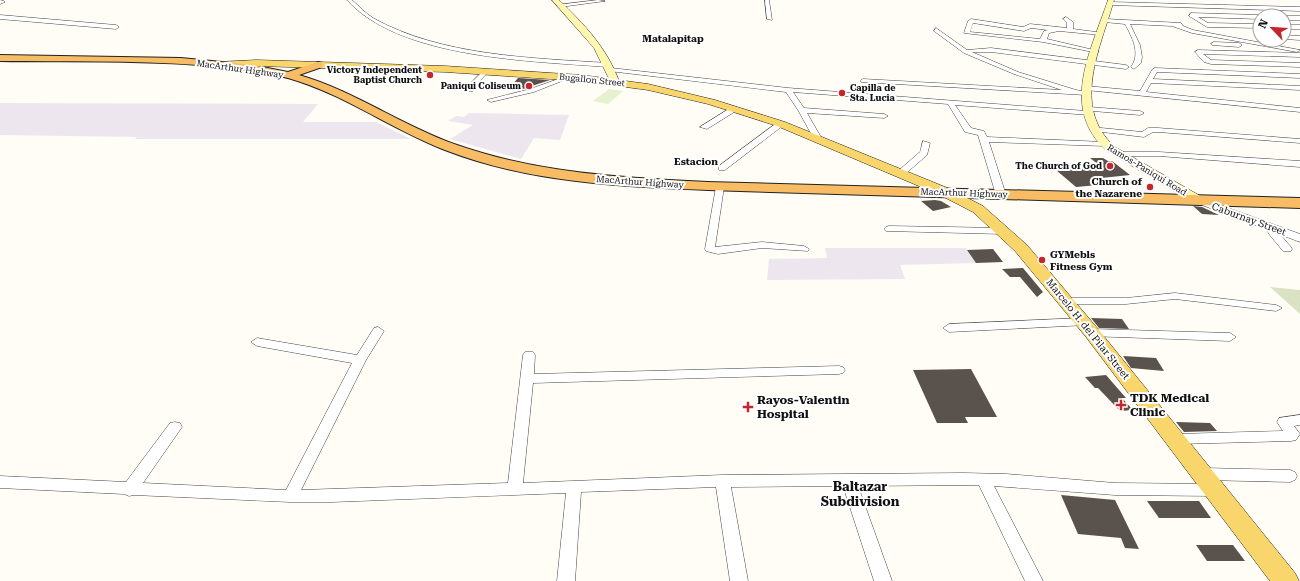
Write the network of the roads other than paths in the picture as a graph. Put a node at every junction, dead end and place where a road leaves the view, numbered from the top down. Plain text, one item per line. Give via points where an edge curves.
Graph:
1 (349, 0) edge
2 (766, 0) edge
3 (602, 1) edge
4 (558, 2) edge
5 (1111, 2) edge
6 (1264, 8) edge
7 (0, 17) edge
8 (1252, 17) edge
9 (1107, 18) junction
10 (770, 19) dead end
11 (1066, 19) dead end
12 (1197, 19) junction
13 (1127, 23) junction
14 (1174, 25) junction
15 (1207, 25) junction
16 (1252, 26) edge
17 (116, 27) dead end
18 (936, 30) dead end
19 (1053, 30) junction
20 (1070, 30) junction
21 (1101, 33) junction
22 (1227, 37) junction
23 (1252, 37) edge
24 (1042, 40) junction
25 (1252, 41) edge
26 (1214, 44) dead end
27 (1252, 45) edge
28 (1290, 48) edge
29 (1300, 50) edge
30 (966, 52) junction
31 (1096, 52) junction
32 (1300, 55) edge
33 (0, 58) edge
34 (1093, 63) junction
35 (220, 65) junction
36 (318, 65) junction
37 (1300, 65) edge
38 (609, 67) junction
39 (1126, 67) dead end
40 (1134, 67) dead end
41 (485, 72) junction
42 (289, 75) junction
43 (1300, 76) edge
44 (569, 77) junction
45 (614, 81) junction
46 (863, 81) dead end
47 (1149, 81) junction
48 (1300, 88) edge
49 (471, 90) dead end
50 (788, 90) junction
51 (1086, 90) junction
52 (1073, 91) junction
53 (1142, 94) junction
54 (491, 100) dead end
55 (950, 102) junction
56 (735, 109) junction
57 (802, 110) junction
58 (1300, 110) edge
59 (1089, 111) junction
60 (1140, 113) dead end
61 (884, 116) dead end
62 (781, 124) junction
63 (704, 127) dead end
64 (1094, 129) junction
65 (818, 139) junction
66 (984, 139) junction
67 (1300, 141) edge
68 (926, 143) dead end
69 (1105, 144) junction
70 (1119, 154) junction
71 (1300, 164) edge
72 (722, 168) dead end
73 (901, 173) junction
74 (720, 186) junction
75 (945, 192) junction
76 (1001, 195) junction
77 (1198, 200) junction
78 (1300, 203) edge
79 (1271, 228) junction
80 (889, 229) dead end
81 (1003, 231) junction
82 (1300, 238) edge
83 (1287, 249) dead end
84 (804, 250) dead end
85 (1066, 301) junction
86 (1276, 308) dead end
87 (1087, 327) junction
88 (949, 328) dead end
89 (378, 330) dead end
90 (1230, 337) dead end
91 (257, 342) dead end
92 (529, 355) dead end
93 (360, 360) junction
94 (839, 370) dead end
95 (527, 379) junction
96 (1300, 420) edge
97 (175, 427) dead end
98 (1177, 439) junction
99 (1203, 474) junction
100 (1290, 476) dead end
101 (849, 480) junction
102 (984, 480) junction
103 (722, 481) junction
104 (0, 482) edge
105 (574, 486) junction
106 (515, 488) junction
107 (129, 490) junction
108 (1215, 490) junction
109 (290, 496) junction
110 (566, 581) edge
111 (739, 581) edge
112 (883, 581) edge
113 (1034, 581) edge
114 (1286, 581) edge

1 - 38 street via 365,15 382,25 434,44 518,58
2 - 10 street
3 - 4 street
4 - 38 main road via 594,41
5 - 6 street
5 - 9 main road, Ramos-Paniqui Road
7 - 17 street
8 - 12 street via 1191,14
9 - 12 street
9 - 13 street
9 - 21 main road, Ramos-Paniqui Road
11 - 20 street via 1070,22
12 - 15 street
13 - 14 street
13 - 40 street via 1139,56
14 - 15 street
14 - 22 street via 1187,30
15 - 16 street
18 - 30 street
19 - 20 street
19 - 24 street via 1046,32
19 - 24 street via 971,22 967,33 1009,39
20 - 21 street
21 - 31 main road, Ramos-Paniqui Road
22 - 23 street
22 - 25 street
24 - 31 street
26 - 27 street
28 - 29 street
30 - 34 street via 991,50
30 - 52 street via 1016,73
31 - 34 main road, Ramos-Paniqui Road
32 - 37 street via 1198,52 1210,62
33 - 35 highway, MacArthur Highway
34 - 39 street
34 - 51 main road, Ramos-Paniqui Road
35 - 36 main road, Bugallon Street
35 - 42 highway, MacArthur Highway
36 - 41 main road, Bugallon Street
36 - 42 highway
38 - 45 main road
38 - 50 street
41 - 44 main road, Bugallon Street
41 - 49 street
42 - 74 highway, MacArthur Highway via 339,92 450,148 496,161 604,180
43 - 47 street via 1155,70
44 - 45 main road, Bugallon Street
44 - 54 street via 532,91
45 - 56 main road, Bugallon Street via 658,89
46 - 52 street
47 - 48 street
47 - 53 street
50 - 55 street
50 - 57 street
51 - 52 street
51 - 53 street
51 - 59 main road, Ramos-Paniqui Road
53 - 58 street
55 - 59 street
55 - 66 street via 968,130 981,133
56 - 62 main road, Bugallon Street
56 - 63 street
57 - 61 street
57 - 65 street
59 - 60 street
59 - 64 main road, Ramos-Paniqui Road
62 - 65 main road, Bugallon Street
62 - 72 street
64 - 67 street via 1144,135 1151,130 1158,130
64 - 69 main road, Ramos-Paniqui Road
65 - 73 main road, Bugallon Street
66 - 69 street
66 - 76 street
68 - 73 street via 924,153
69 - 70 main road, Ramos-Paniqui Road
70 - 71 street via 1159,154
70 - 77 main road, Ramos-Paniqui Road
73 - 75 main road, Bugallon Street
74 - 75 highway, MacArthur Highway
74 - 84 street via 710,249 718,251 762,245
75 - 76 highway, MacArthur Highway
75 - 81 main road, Marcelo H. del Pilar Street via 978,209
76 - 77 highway, MacArthur Highway
77 - 78 highway, MacArthur Highway
77 - 79 street, Caburnay Street
79 - 82 street, Caburnay Street
79 - 83 street
80 - 81 street
81 - 85 main road, Marcelo H. del Pilar Street
85 - 86 street via 1126,301 1175,296
85 - 87 main road, Marcelo H. del Pilar Street
87 - 88 street
87 - 90 street
87 - 98 main road, Marcelo H. del Pilar Street
89 - 93 street
91 - 93 street
92 - 95 street
93 - 109 street
94 - 95 street
95 - 106 street
96 - 98 street via 1284,422 1292,431 1291,436
97 - 107 street
98 - 99 main road, Marcelo H. del Pilar Street
99 - 100 street
99 - 108 main road, Marcelo H. del Pilar Street
101 - 102 street
101 - 103 street
101 - 112 street
102 - 108 street via 1115,489
102 - 113 street
103 - 105 street
103 - 111 street
104 - 107 street
105 - 106 street
105 - 110 street
106 - 109 street
107 - 109 street
108 - 114 main road, Marcelo H. del Pilar Street

